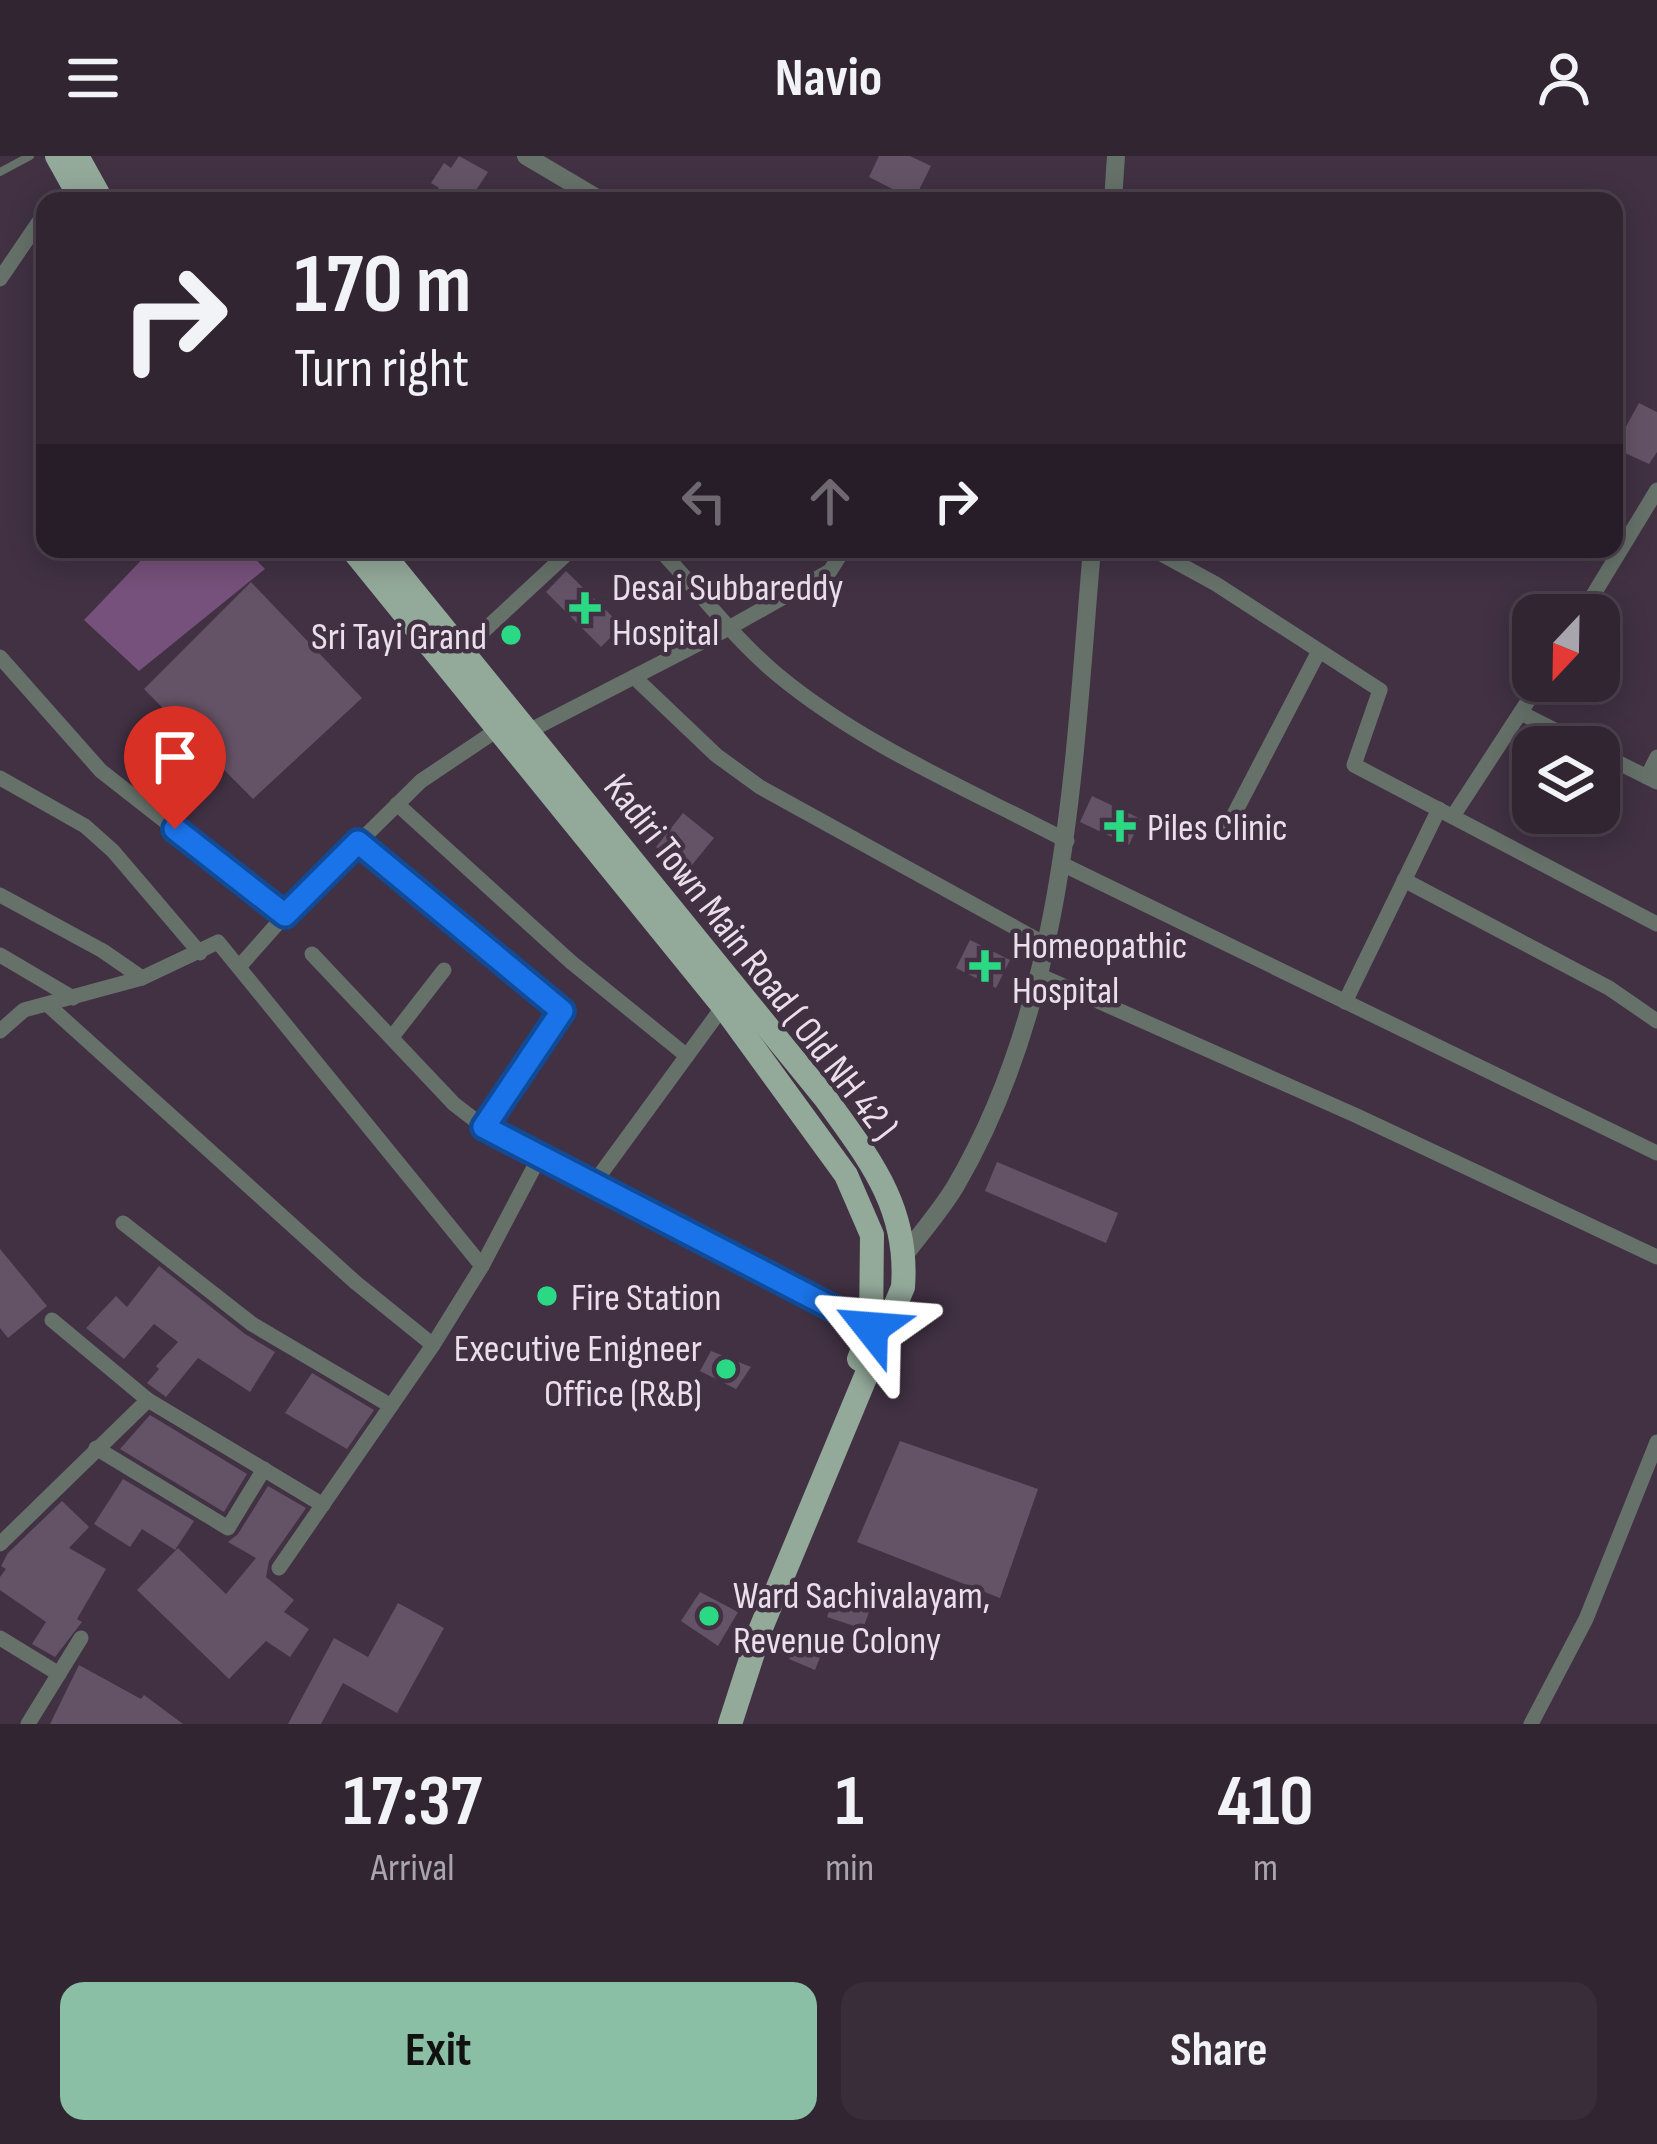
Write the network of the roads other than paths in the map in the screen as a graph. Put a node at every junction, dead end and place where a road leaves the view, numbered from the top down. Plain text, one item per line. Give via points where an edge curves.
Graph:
1 (30, 156) edge
2 (57, 156) edge
3 (77, 156) edge
4 (526, 156) edge
5 (1116, 156) edge
6 (0, 172) edge
7 (80, 192) edge
8 (82, 192) edge
9 (587, 192) edge
10 (1114, 192) edge
11 (36, 226) edge
12 (0, 279) edge
13 (1657, 490) edge
14 (1623, 546) edge
15 (360, 558) edge
16 (387, 558) edge
17 (562, 558) edge
18 (667, 558) edge
19 (838, 558) edge
20 (1091, 558) edge
21 (1167, 558) edge
22 (1616, 558) edge
23 (1594, 594) edge
24 (727, 629) junction
25 (462, 651) junction
26 (1319, 651) junction
27 (0, 657) edge
28 (634, 677) junction
29 (1527, 702) edge
30 (1521, 712) junction
31 (513, 726) junction
32 (1548, 726) edge
33 (1657, 757) edge
34 (1620, 764) edge
35 (0, 778) edge
36 (1652, 780) edge
37 (397, 804) junction
38 (1446, 813) junction
39 (1229, 824) dead end
40 (1067, 841) junction
41 (358, 842) junction
42 (1064, 865) junction
43 (1404, 880) junction
44 (0, 895) edge
45 (285, 915) junction
46 (1657, 924) edge
47 (1045, 944) junction
48 (200, 952) junction
49 (312, 954) dead end
50 (0, 955) edge
51 (239, 968) junction
52 (444, 970) dead end
53 (1039, 975) junction
54 (142, 978) junction
55 (729, 997) junction
56 (73, 998) junction
57 (1346, 1002) junction
58 (0, 1005) edge
59 (48, 1005) junction
60 (24, 1010) junction
61 (1657, 1022) edge
62 (0, 1031) edge
63 (392, 1037) junction
64 (687, 1056) junction
65 (484, 1127) junction
66 (1657, 1153) edge
67 (540, 1156) junction
68 (594, 1183) junction
69 (123, 1223) dead end
70 (906, 1253) junction
71 (1657, 1257) edge
72 (482, 1266) junction
73 (52, 1320) dead end
74 (878, 1332) junction
75 (433, 1345) junction
76 (148, 1400) junction
77 (391, 1406) junction
78 (1657, 1442) edge
79 (95, 1448) junction
80 (264, 1469) junction
81 (322, 1505) junction
82 (0, 1544) edge
83 (279, 1568) dead end
84 (0, 1638) edge
85 (82, 1638) dead end
86 (59, 1674) junction
87 (28, 1724) edge
88 (716, 1724) edge
89 (730, 1724) edge
90 (1531, 1724) edge

1 - 6 lane
2 - 7 main road
3 - 8 main road
4 - 9 street
5 - 10 street
11 - 12 street
13 - 14 street
15 - 31 main road, Kadiri Town Main Road ( Old NH 42 )
16 - 25 main road, Kadiri Town Main Road ( Old NH 42 )
17 - 25 street
18 - 24 street
19 - 24 street via 830,571
20 - 40 street
21 - 26 street
22 - 23 street
24 - 28 street
24 - 40 street via 852,728
25 - 31 main road, Kadiri Town Main Road ( Old NH 42 )
26 - 38 street via 1380,690 1354,765
26 - 39 street
27 - 45 street via 101,771
28 - 31 street
28 - 47 street via 760,787
29 - 30 street
30 - 32 street
30 - 38 street
31 - 37 street
31 - 55 main road, Kadiri Town Main Road ( Old NH 42 )
33 - 36 street
34 - 36 street
35 - 48 street via 85,826
37 - 41 street
37 - 64 street
38 - 43 street
38 - 46 street
40 - 42 street
41 - 45 street
41 - 65 street via 562,1011
42 - 47 street
42 - 57 street
43 - 57 street
43 - 61 street via 1610,988
44 - 54 street
45 - 51 street
47 - 53 street
48 - 51 street via 218,942
48 - 54 street
49 - 63 street
50 - 56 street
51 - 72 street
52 - 63 street
53 - 70 street via 1002,1092 953,1189
53 - 71 street
54 - 56 street
55 - 64 street
55 - 70 main road, Kadiri Town Main Road ( Old NH 42 ) via 826,1099 880,1177
55 - 74 main road, Kadiri Town Main Road ( Old NH 42 ) via 846,1175 872,1235
56 - 59 street
57 - 66 street
58 - 60 street
59 - 60 street
59 - 75 street
60 - 62 street
63 - 65 street
64 - 68 street
65 - 67 street
67 - 68 street
67 - 72 street
68 - 74 street
69 - 77 street via 252,1324
70 - 74 main road, Kadiri Town Main Road ( Old NH 42 ) via 903,1287
72 - 75 street
73 - 76 street
74 - 88 main road, Kadiri Town Main Road ( Old NH 42 )
74 - 89 main road, Kadiri Town Main Road ( Old NH 42 )
75 - 77 street
76 - 79 street
76 - 80 street
77 - 81 street
78 - 90 street via 1586,1619
79 - 80 street via 228,1528
79 - 82 street
80 - 81 street
81 - 83 street
84 - 86 street
85 - 86 street
86 - 87 street

